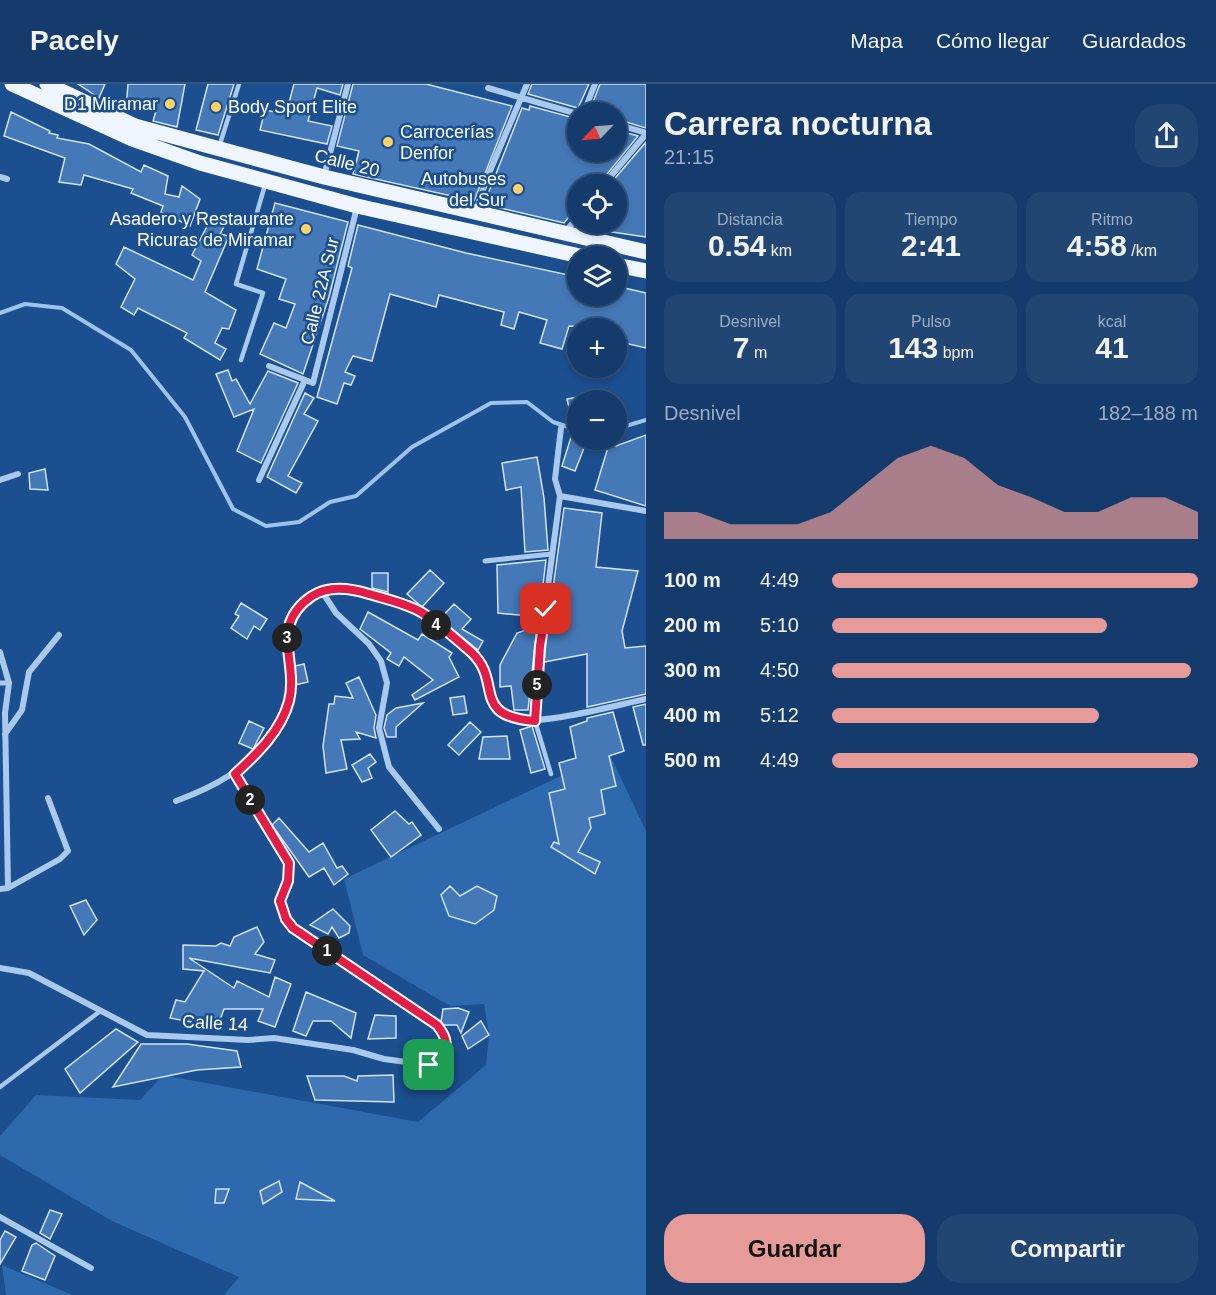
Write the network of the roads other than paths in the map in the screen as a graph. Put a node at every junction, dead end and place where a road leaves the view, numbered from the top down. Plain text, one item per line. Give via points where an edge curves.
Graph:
1 (12, 84) edge
2 (47, 84) edge
3 (239, 84) edge
4 (348, 84) edge
5 (527, 84) edge
6 (595, 84) edge
7 (488, 88) dead end
8 (522, 98) junction
9 (588, 102) edge
10 (567, 111) edge
11 (627, 127) edge
12 (646, 133) edge
13 (218, 150) junction
14 (612, 174) edge
15 (324, 177) junction
16 (266, 182) junction
17 (357, 206) junction
18 (475, 214) junction
19 (567, 230) edge
20 (564, 233) junction
21 (646, 252) edge
22 (567, 253) edge
23 (627, 267) edge
24 (646, 271) edge
25 (241, 360) dead end
26 (269, 366) dead end
27 (305, 380) junction
28 (561, 428) dead end
29 (18, 474) dead end
30 (0, 480) edge
31 (259, 480) dead end
32 (560, 496) junction
33 (646, 511) edge
34 (552, 554) junction
35 (485, 561) dead end
36 (321, 590) junction
37 (59, 635) dead end
38 (0, 652) edge
39 (0, 683) edge
40 (9, 683) junction
41 (646, 699) edge
42 (535, 721) junction
43 (5, 734) junction
44 (235, 774) junction
45 (551, 774) dead end
46 (48, 798) dead end
47 (176, 801) dead end
48 (3, 812) edge
49 (439, 829) dead end
50 (8, 888) junction
51 (0, 889) edge
52 (0, 968) edge
53 (99, 1012) junction
54 (0, 1087) edge
55 (0, 1217) edge
56 (91, 1268) dead end

1 - 16 main road via 132,139
2 - 13 main road, Calle 20 via 135,126
3 - 13 lane
4 - 15 street
5 - 8 street
6 - 9 street
7 - 8 street
8 - 10 street
8 - 18 street
11 - 12 street
12 - 14 street
13 - 15 main road, Calle 20
15 - 18 main road, Calle 20
16 - 17 main road
16 - 25 lane via 236,284 263,293
17 - 22 main road
17 - 27 street, Calle 22A Sur via 313,383
18 - 20 main road, Calle 20
19 - 20 street
20 - 21 main road, Calle 20
23 - 24 main road
26 - 27 street
27 - 31 street
28 - 32 street via 555,479
29 - 30 street
32 - 33 street
32 - 34 street
34 - 35 street
34 - 42 street
36 - 42 street via 344,588 365,592 421,612 472,652 482,666 495,706 502,713 514,719
36 - 44 street via 297,606 290,622 289,700 278,725 259,753
36 - 49 street via 381,661 387,682 379,728 389,767
37 - 43 street via 29,672 22,710
38 - 40 street
39 - 40 street
40 - 43 street
41 - 42 street
42 - 45 lane
43 - 48 street
44 - 47 street
44 - 53 street, Calle 14 via 289,863 288,881 280,901 293,928 437,1025 446,1036 447,1046 440,1060 429,1065 393,1061 353,1050 274,1038 147,1035
46 - 50 street via 68,851
48 - 50 street
50 - 51 street
52 - 53 street, Calle 14 via 29,973
53 - 54 lane
55 - 56 street

